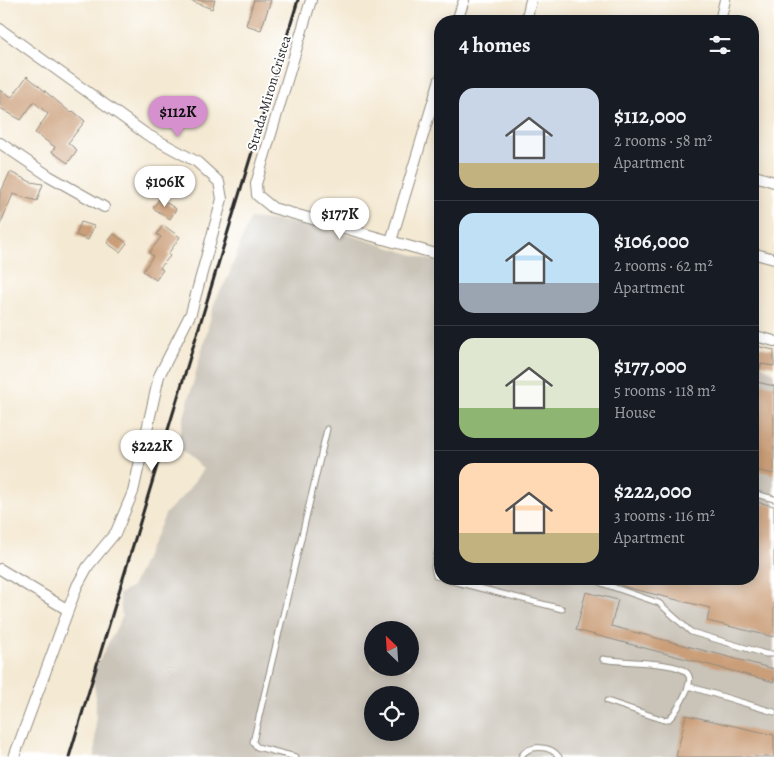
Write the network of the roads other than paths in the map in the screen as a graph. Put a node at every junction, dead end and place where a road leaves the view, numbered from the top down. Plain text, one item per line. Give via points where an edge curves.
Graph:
1 (312, 0) edge
2 (464, 0) edge
3 (531, 0) edge
4 (725, 0) edge
5 (460, 15) edge
6 (527, 15) edge
7 (721, 15) edge
8 (0, 29) edge
9 (434, 99) edge
10 (0, 143) edge
11 (759, 177) edge
12 (774, 182) edge
13 (104, 208) dead end
14 (391, 241) junction
15 (434, 253) edge
16 (759, 255) edge
17 (774, 259) edge
18 (759, 338) edge
19 (774, 341) edge
20 (328, 429) dead end
21 (759, 495) edge
22 (774, 499) edge
23 (0, 569) edge
24 (468, 585) edge
25 (607, 585) edge
26 (562, 609) dead end
27 (68, 610) junction
28 (774, 654) edge
29 (604, 659) dead end
30 (688, 686) junction
31 (607, 701) dead end
32 (774, 712) edge
33 (14, 757) edge
34 (296, 757) edge
35 (521, 757) edge
36 (559, 757) edge

1 - 14 street, Strada Miron Cristea via 256,184 257,195 273,208
2 - 5 street
3 - 6 street
4 - 7 street
8 - 27 street via 146,134 197,162 213,175 221,189 222,199 191,313 156,385 133,492 116,532 88,566
9 - 14 street
10 - 13 street
11 - 12 street
14 - 15 street
16 - 17 street
18 - 19 street
20 - 34 lane via 253,742 257,747
21 - 22 lane
23 - 27 street
24 - 26 lane
25 - 28 lane via 659,603 691,632
27 - 33 street
29 - 30 lane via 682,668 689,675
30 - 31 lane via 669,719
30 - 32 lane
35 - 36 lane via 533,748 551,750

